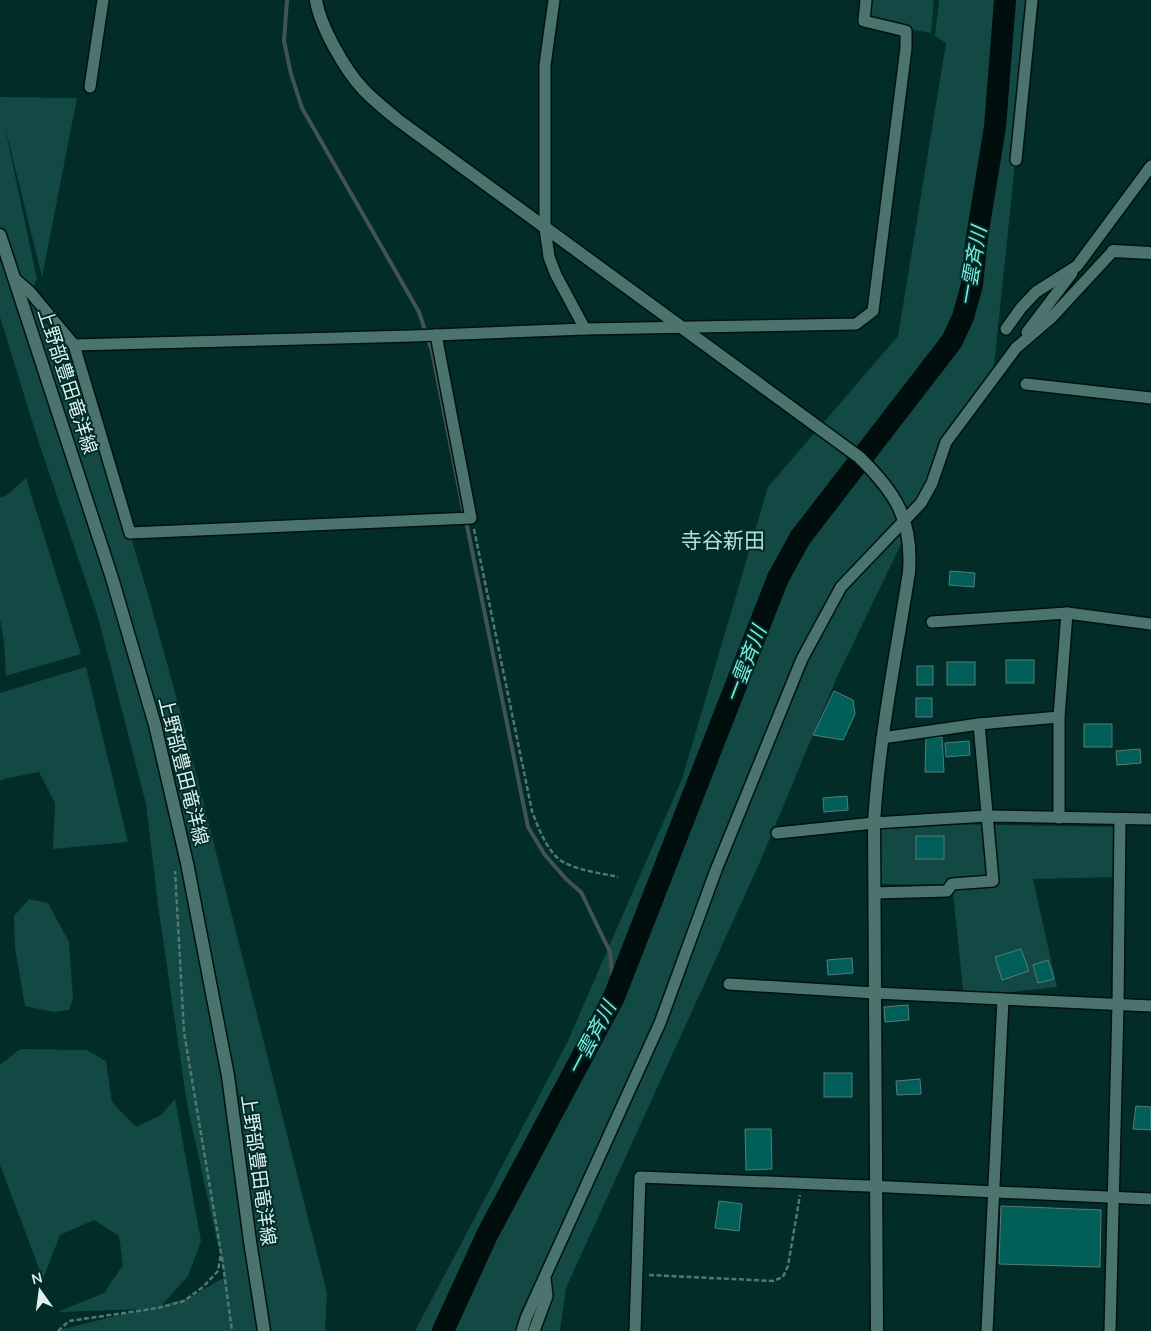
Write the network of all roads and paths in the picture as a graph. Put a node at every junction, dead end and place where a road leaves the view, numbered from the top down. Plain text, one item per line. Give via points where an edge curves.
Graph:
1 (104, 0) edge
2 (316, 0) edge
3 (554, 0) edge
4 (866, 0) edge
5 (1032, 0) edge
6 (90, 88) dead end
7 (1016, 160) dead end
8 (1151, 166) edge
9 (545, 228) junction
10 (0, 235) edge
11 (1113, 251) joint
12 (1151, 253) edge
13 (1077, 266) junction
14 (15, 279) junction
15 (683, 328) junction
16 (584, 329) junction
17 (1006, 329) dead end
18 (436, 335) junction
19 (74, 346) junction
20 (1016, 348) junction
21 (1026, 384) dead end
22 (1151, 398) edge
23 (471, 518) junction
24 (904, 520) junction
25 (1067, 613) junction
26 (932, 622) dead end
27 (1151, 624) edge
28 (1059, 717) junction
29 (979, 724) junction
30 (882, 738) junction
31 (987, 816) junction
32 (1059, 818) junction
33 (1120, 819) junction
34 (1151, 819) edge
35 (874, 823) junction
36 (777, 833) dead end
37 (187, 863) junction
38 (618, 877) dead end
39 (875, 893) junction
40 (729, 984) dead end
41 (875, 993) junction
42 (1003, 999) junction
43 (1118, 1004) junction
44 (1151, 1006) edge
45 (802, 1184) junction
46 (876, 1186) junction
47 (994, 1192) junction
48 (1114, 1198) junction
49 (1151, 1200) edge
50 (221, 1253) junction
51 (637, 1275) junction
52 (545, 1276) junction
53 (58, 1331) edge
54 (232, 1331) edge
55 (264, 1331) edge
56 (522, 1331) edge
57 (534, 1331) edge
58 (635, 1331) edge
59 (877, 1331) edge
60 (987, 1331) edge
61 (1110, 1331) edge

1 - 6 street
2 - 9 street via 327,35 362,89 398,120
3 - 9 street via 546,65
4 - 15 street via 864,21 906,31 872,311 856,324
5 - 7 street
8 - 13 street
9 - 15 street
9 - 16 street via 548,257
10 - 14 street, 上野部豊田竜洋線
11 - 12 street
11 - 20 street via 1052,318
13 - 17 street via 1036,292
13 - 20 street
14 - 19 street via 30,292
14 - 37 street, 上野部豊田竜洋線 via 112,578 155,725
15 - 16 street
15 - 24 street via 859,457 892,494
16 - 18 street
18 - 19 street
18 - 23 street
19 - 23 street via 130,533
20 - 24 street via 946,442 932,483 921,503
21 - 22 street
23 - 38 path via 532,811 540,833 564,863
24 - 30 street via 911,553
24 - 52 street via 841,587 802,659 716,870 660,1023
25 - 26 street
25 - 27 street
25 - 28 street
28 - 29 street
28 - 32 street
29 - 30 street
29 - 31 street
30 - 35 street
31 - 32 street
31 - 35 street
31 - 39 street via 993,882 952,884 947,891
32 - 33 street
33 - 34 street
33 - 43 street
35 - 36 street
35 - 39 street
37 - 50 path via 174,868 183,1024
37 - 55 street, 上野部豊田竜洋線 via 228,1076
39 - 41 street
40 - 41 street
41 - 42 street
41 - 46 street
42 - 43 street
42 - 47 street
43 - 44 street
43 - 48 street
45 - 46 street
45 - 51 path via 788,1266 783,1277 773,1281
45 - 51 street via 640,1177
46 - 47 street
46 - 59 street
47 - 48 street
47 - 60 street
48 - 49 street
48 - 61 street
50 - 53 path via 218,1271 184,1301 69,1321
50 - 54 path
51 - 58 street
52 - 56 street
52 - 57 street via 547,1296

